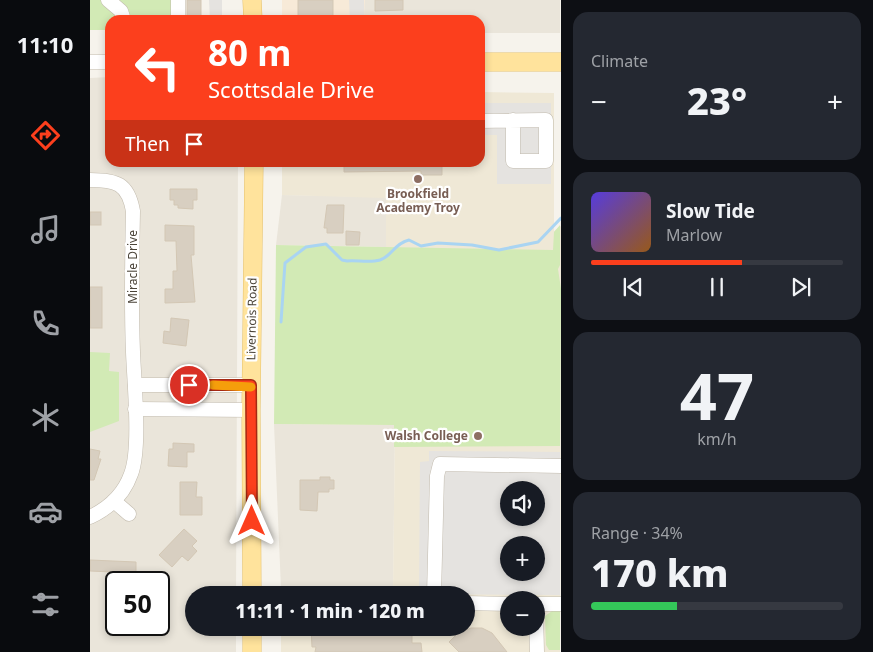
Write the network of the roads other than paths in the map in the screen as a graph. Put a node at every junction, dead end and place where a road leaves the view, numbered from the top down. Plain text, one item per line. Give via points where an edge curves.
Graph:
1 (108, 0) edge
2 (178, 0) edge
3 (252, 0) edge
4 (122, 15) edge
5 (178, 15) edge
6 (253, 15) edge
7 (90, 62) edge
8 (105, 62) edge
9 (485, 62) edge
10 (560, 62) edge
11 (513, 120) dead end
12 (485, 121) edge
13 (254, 167) edge
14 (90, 180) edge
15 (135, 385) junction
16 (251, 385) junction
17 (135, 409) junction
18 (251, 410) junction
19 (560, 466) edge
20 (114, 501) junction
21 (129, 514) dead end
22 (90, 517) edge
23 (252, 586) edge
24 (434, 586) edge
25 (475, 603) edge
26 (500, 604) edge
27 (545, 604) edge
28 (560, 604) edge
29 (252, 636) edge
30 (537, 636) edge
31 (252, 652) edge
32 (537, 652) edge

1 - 4 street
2 - 5 street
3 - 6 main road
7 - 8 street
9 - 10 main road
11 - 12 street
13 - 16 main road, Livernois Road
14 - 15 street, Miracle Drive via 118,183 131,199
15 - 16 street
15 - 17 street, Miracle Drive
16 - 18 main road, Livernois Road
17 - 18 street
17 - 20 street, Miracle Drive via 132,472
18 - 23 main road, Livernois Road
19 - 24 street via 440,464
20 - 21 street
20 - 22 street
25 - 26 street
27 - 28 street
29 - 31 main road
30 - 32 street

